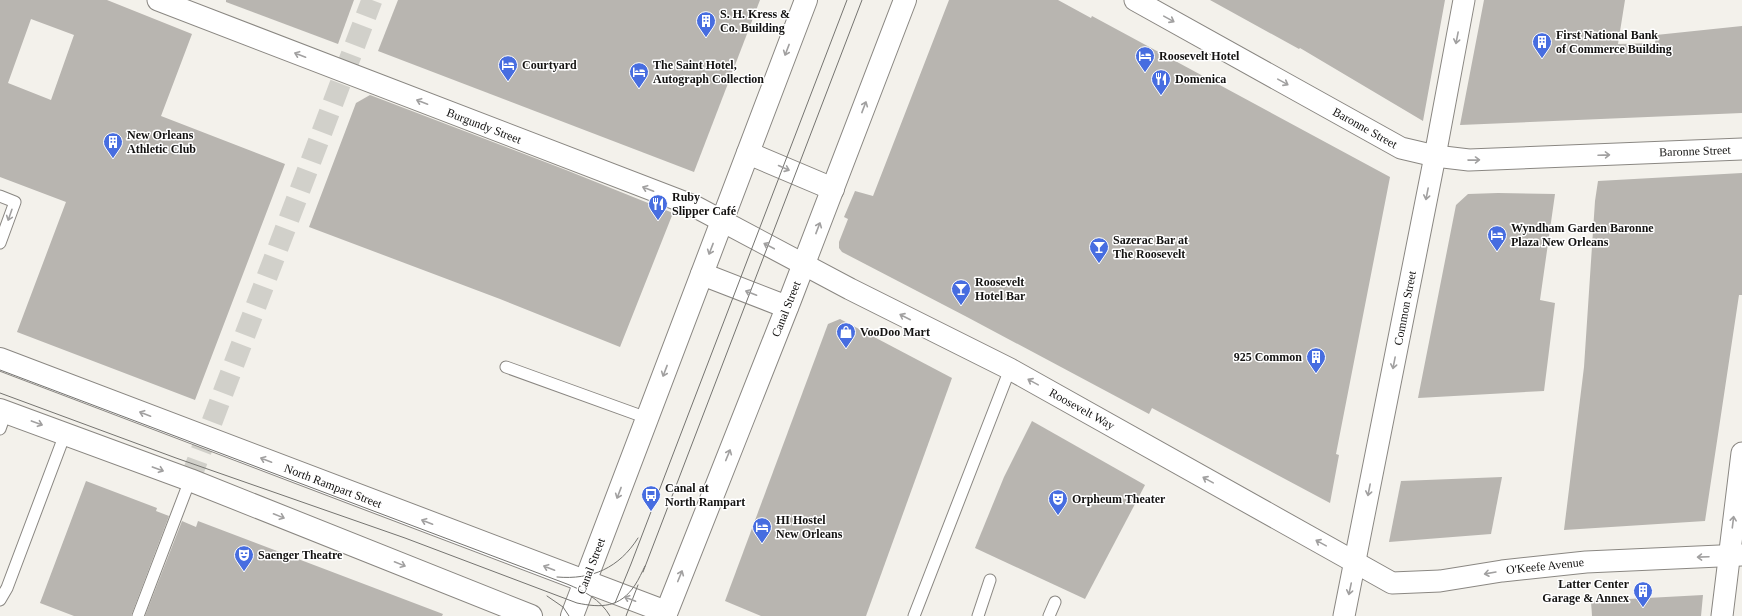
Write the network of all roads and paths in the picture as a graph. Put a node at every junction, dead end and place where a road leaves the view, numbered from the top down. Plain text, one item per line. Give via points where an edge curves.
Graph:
1 (158, 0) edge
2 (806, 0) edge
3 (905, 0) edge
4 (1135, 0) edge
5 (1464, 0) edge
6 (1742, 149) edge
7 (748, 153) junction
8 (1435, 156) junction
9 (833, 189) junction
10 (0, 196) edge
11 (722, 221) junction
12 (0, 243) edge
13 (804, 264) junction
14 (702, 274) junction
15 (787, 307) junction
16 (0, 359) edge
17 (506, 367) dead end
18 (1010, 369) junction
19 (2, 417) edge
20 (647, 418) junction
21 (65, 434) junction
22 (1742, 453) edge
23 (190, 480) junction
24 (1735, 555) edge
25 (1356, 562) junction
26 (990, 580) dead end
27 (585, 582) junction
28 (0, 600) edge
29 (1055, 602) dead end
30 (669, 615) edge
31 (138, 616) edge
32 (531, 616) edge
33 (572, 616) edge
34 (914, 616) edge
35 (978, 616) edge
36 (1049, 616) edge
37 (1344, 616) edge
38 (1722, 616) edge

11 -> 1 street, Burgundy Street via 694,206
2 -> 7 main road, Canal Street
9 -> 3 main road, Canal Street
4 -> 8 street, Baronne Street via 1401,148
5 -> 8 street, Common Street
8 -> 6 street, Baronne Street via 1469,160
7 -> 9 main road
7 - 11 main road, Canal Street
8 -> 25 street, Common Street
13 -> 9 main road, Canal Street
10 -> 12 lane via 15,202
13 -> 11 street, Burgundy Street
11 -> 14 main road, Canal Street
13 - 15 main road, Canal Street
18 -> 13 street, Roosevelt Way
15 -> 14 main road
14 -> 20 main road, Canal Street
30 -> 15 main road, Canal Street
27 -> 16 main road, North Rampart Street
17 - 20 lane
25 -> 18 street, Roosevelt Way
18 - 34 lane
19 -> 21 main road
20 -> 27 main road, Canal Street
21 -> 23 main road
21 - 28 lane
24 -> 22 street
23 - 31 lane
23 -> 32 main road
24 -> 25 street, O'Keefe Avenue via 1586,562 1440,581 1392,583
24 - 38 street
25 -> 37 street, Common Street
26 - 35 lane
30 -> 27 main road, North Rampart Street
27 - 33 main road, Canal Street
29 - 36 lane

